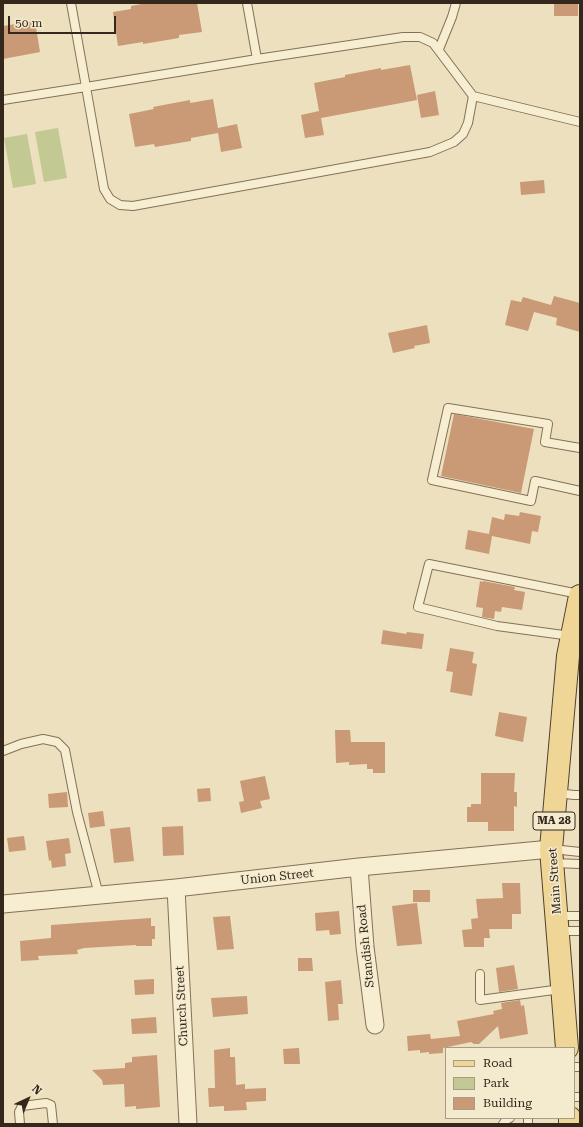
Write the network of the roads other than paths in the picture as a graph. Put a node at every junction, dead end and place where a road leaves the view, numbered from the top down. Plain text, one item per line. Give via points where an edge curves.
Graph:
1 (72, 3) edge
2 (248, 3) edge
3 (456, 3) edge
4 (438, 49) junction
5 (257, 60) junction
6 (86, 87) junction
7 (474, 96) junction
8 (3, 100) edge
9 (580, 122) edge
10 (580, 448) edge
11 (580, 491) edge
12 (580, 595) edge
13 (573, 648) edge
14 (3, 751) edge
15 (556, 793) junction
16 (580, 795) edge
17 (580, 852) edge
18 (552, 856) junction
19 (580, 864) edge
20 (359, 867) junction
21 (176, 888) junction
22 (99, 895) junction
23 (3, 904) edge
24 (580, 916) edge
25 (557, 923) junction
26 (580, 931) edge
27 (480, 974) dead end
28 (562, 989) junction
29 (375, 1025) dead end
30 (567, 1047) edge
31 (20, 1124) edge
32 (53, 1124) edge
33 (188, 1124) edge

1 - 6 lane
2 - 5 lane
3 - 4 lane
4 - 5 lane via 427,40 403,37
4 - 7 lane
5 - 6 lane
6 - 7 lane via 104,189 110,199 126,207 430,152 454,142 463,134
6 - 8 lane
7 - 9 lane
10 - 11 lane via 546,442 548,424 448,408 432,480 531,501 535,481
12 - 13 main road, Main Street / MA 28
12 - 13 lane via 429,564 418,607 498,626
13 - 15 main road, Main Street / MA 28
14 - 22 lane via 43,739 57,742 65,750 77,812
15 - 16 lane
15 - 18 main road, Main Street / MA 28
17 - 18 lane
18 - 19 lane
18 - 20 street, Union Street
18 - 25 main road, Main Street / MA 28
20 - 21 street, Union Street
20 - 29 street, Standish Road via 365,947
21 - 22 street, Union Street
21 - 33 street, Church Street
22 - 23 street, Union Street
24 - 25 lane
25 - 26 lane
25 - 28 main road, Main Street / MA 28
27 - 28 lane via 480,1000
28 - 30 main road, Main Street / MA 28
31 - 32 lane via 19,1112 22,1106 46,1103 50,1105

